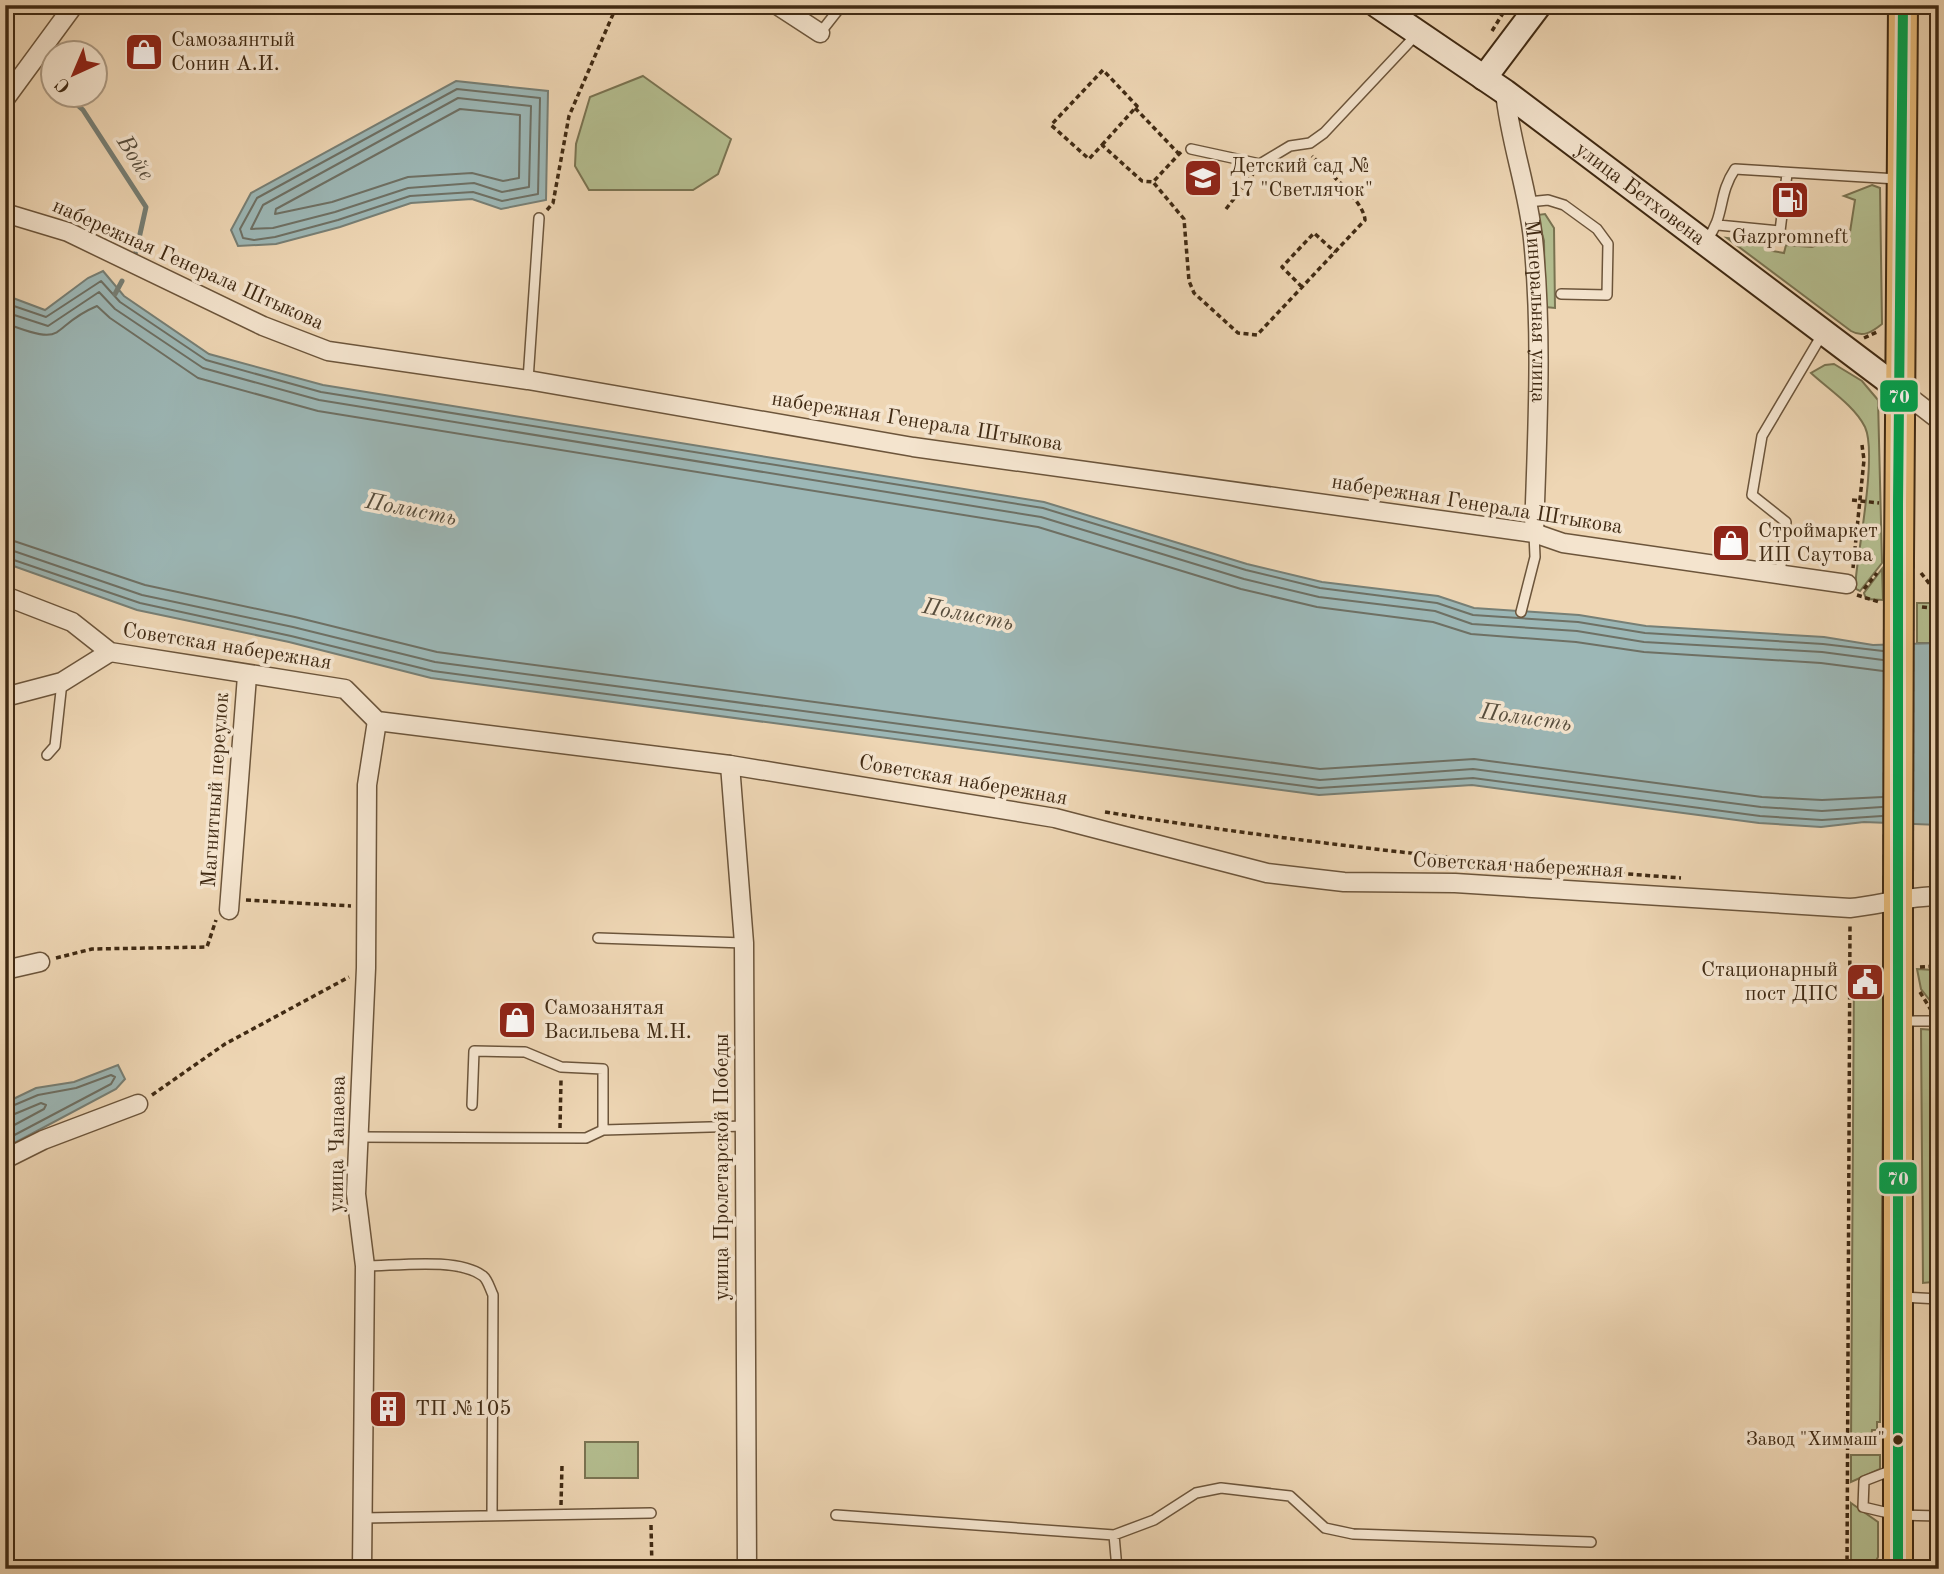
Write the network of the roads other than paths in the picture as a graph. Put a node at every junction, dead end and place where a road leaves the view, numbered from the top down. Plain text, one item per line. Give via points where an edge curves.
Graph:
1 (74, 5) edge
2 (777, 5) edge
3 (842, 5) edge
4 (1377, 5) edge
5 (1539, 5) edge
6 (1903, 5) edge
7 (821, 33) joint
8 (1418, 33) junction
9 (1484, 78) junction
10 (1505, 92) junction
11 (5, 99) edge
12 (1191, 149) road end
13 (1787, 174) junction
14 (1902, 179) junction
15 (1528, 202) junction
16 (5, 213) edge
17 (539, 218) road end
18 (1712, 234) junction
19 (1562, 294) dead end
20 (1824, 332) junction
21 (528, 380) junction
22 (1899, 388) junction
23 (1939, 420) edge
24 (1534, 533) junction
25 (1780, 574) junction
26 (1855, 587) road end
27 (5, 596) edge
28 (1521, 612) dead end
29 (110, 652) junction
30 (247, 676) junction
31 (62, 682) junction
32 (5, 697) edge
33 (377, 721) junction
34 (47, 755) dead end
35 (730, 765) junction
36 (1898, 893) junction
37 (1939, 896) edge
38 (230, 904) road end
39 (598, 938) dead end
40 (744, 943) junction
41 (40, 962) road end
42 (5, 970) edge
43 (1897, 1021) junction
44 (1939, 1021) edge
45 (138, 1104) road end
46 (472, 1105) dead end
47 (745, 1126) junction
48 (603, 1130) junction
49 (358, 1137) junction
50 (5, 1159) edge
51 (365, 1266) junction
52 (1896, 1297) junction
53 (1938, 1299) edge
54 (651, 1513) road end
55 (492, 1515) junction
56 (836, 1515) dead end
57 (1897, 1515) junction
58 (1938, 1516) edge
59 (363, 1518) junction
60 (1114, 1535) junction
61 (1591, 1542) dead end
62 (362, 1569) edge
63 (747, 1569) edge
64 (1117, 1569) edge
65 (1898, 1569) edge

1 - 11 street
2 - 7 street
3 - 7 lane
4 - 8 main road, улица Бетховена
5 - 9 main road
6 - 14 main road
8 - 9 main road, улица Бетховена
8 - 12 lane via 1324,133 1260,164
9 - 10 main road, улица Бетховена
10 - 15 street, Минеральная улица via 1508,130
10 - 18 main road, улица Бетховена
13 - 14 lane
13 - 18 lane via 1735,169 1723,187
13 - 18 lane via 1780,231
14 - 22 main road
15 - 19 lane via 1548,200 1564,205 1597,229 1608,244 1607,295
15 - 24 street, Минеральная улица via 1540,332
16 - 21 street, набережная Генерала Штыкова via 68,232 263,327 328,351
17 - 21 lane
18 - 20 main road, улица Бетховена
20 - 22 main road, улица Бетховена
20 - 25 lane via 1762,436 1752,495 1786,522
21 - 24 street, набережная Генерала Штыкова via 913,447
22 - 23 street
22 - 36 main road, bridge
24 - 25 street, набережная Генерала Штыкова via 1563,543
24 - 28 lane via 1535,557
25 - 26 street, набережная Генерала Штыкова
27 - 29 street, Советская набережная via 72,622
29 - 30 street, Советская набережная
29 - 31 street
30 - 33 street, Советская набережная via 345,689
30 - 38 street, Магнитный переулок
31 - 32 street
31 - 34 lane via 55,747
33 - 35 street, Советская набережная
33 - 49 street, улица Чапаева via 367,785 366,968
35 - 36 street, Советская набережная via 1055,818 1267,873 1344,882 1455,883 1850,908 1880,905
35 - 40 street, улица Пролетарской Победы
36 - 37 street, Советская набережная
36 - 43 main road
39 - 40 lane
40 - 47 street, улица Пролетарской Победы
41 - 42 street
43 - 44 lane
43 - 52 main road
45 - 50 street
46 - 48 lane via 474,1051 525,1052 561,1067 603,1069
47 - 48 lane
47 - 63 street, улица Пролетарской Победы
48 - 49 lane via 586,1138
49 - 51 street, улица Чапаева via 356,1194
51 - 55 lane via 443,1265 485,1278 493,1295
51 - 59 street, улица Чапаева
52 - 53 lane
52 - 57 main road
54 - 55 lane
55 - 59 lane
56 - 60 lane
57 - 58 lane
57 - 65 main road
59 - 62 street, улица Чапаева
60 - 61 lane via 1154,1520 1196,1493 1221,1488 1290,1496 1325,1528 1353,1534
60 - 64 lane

